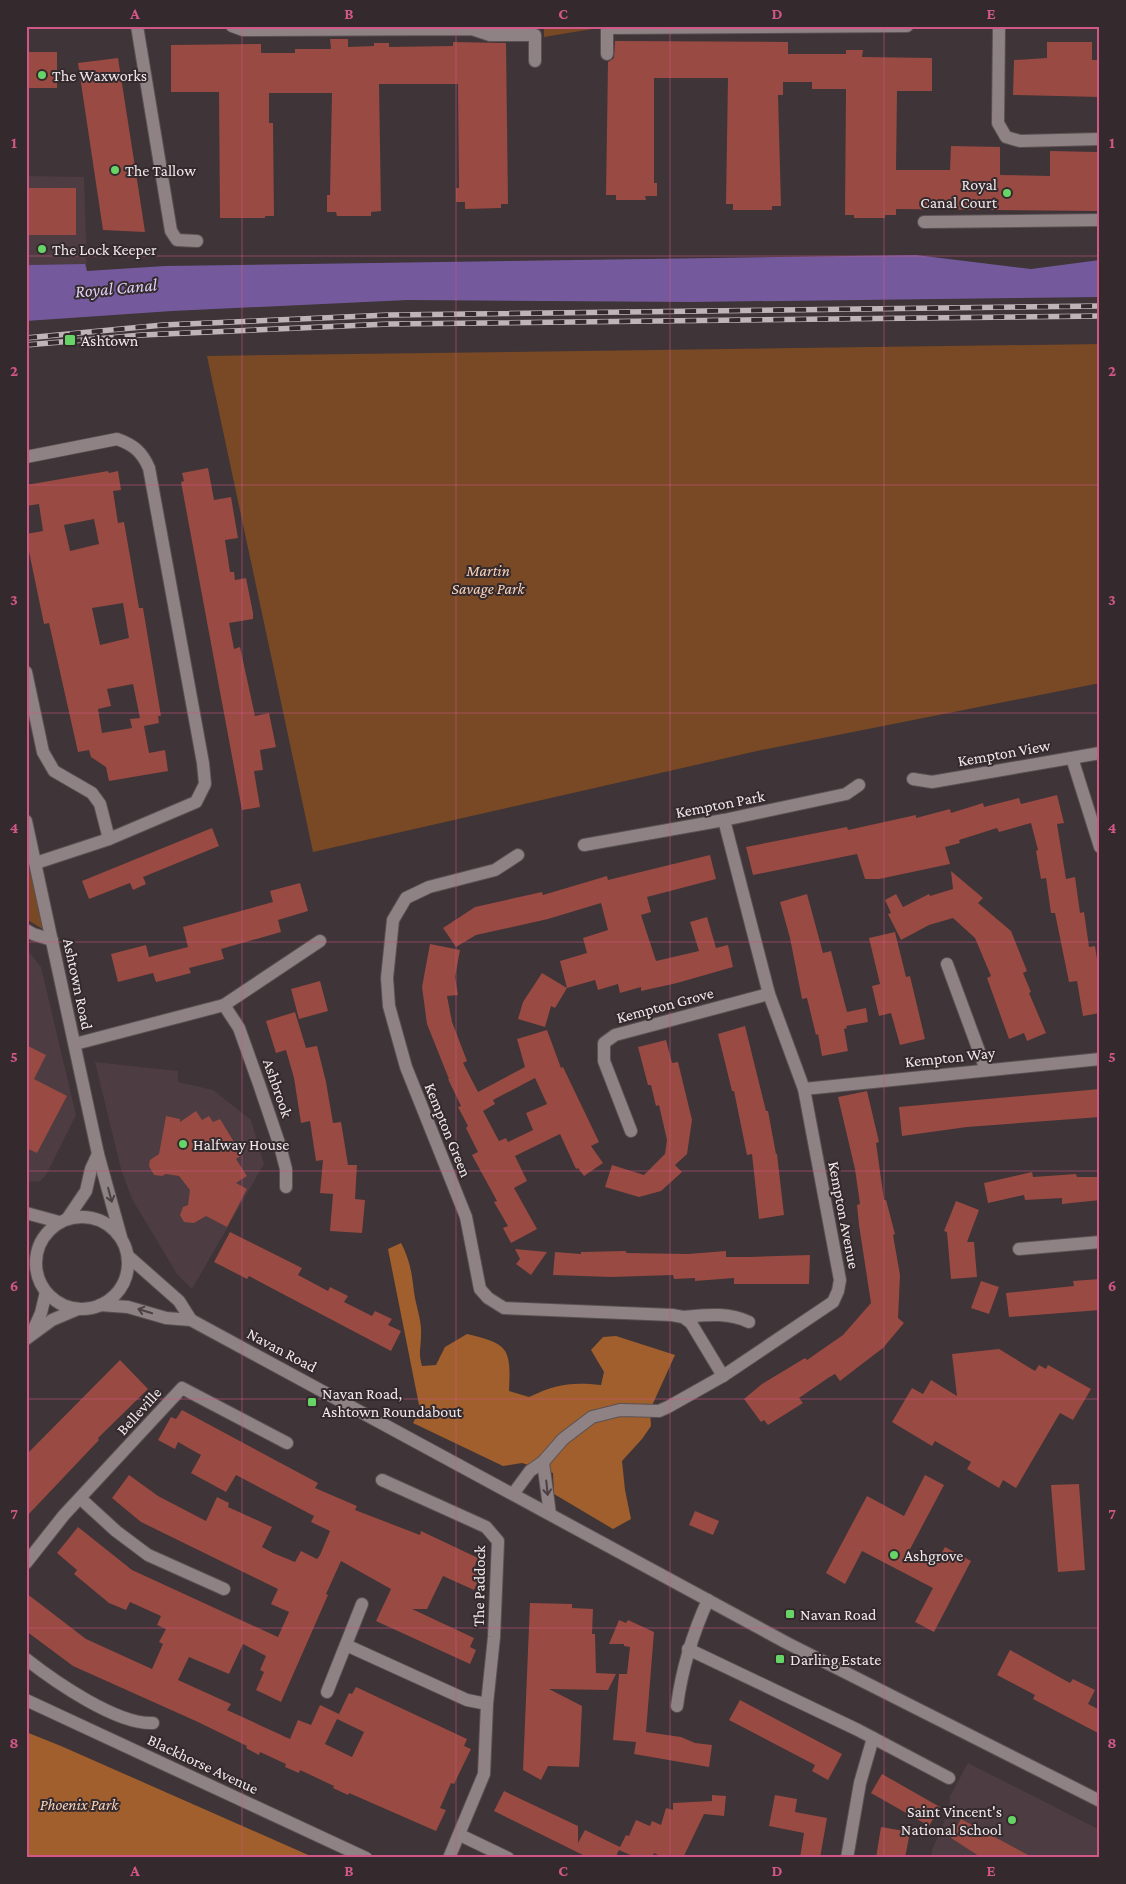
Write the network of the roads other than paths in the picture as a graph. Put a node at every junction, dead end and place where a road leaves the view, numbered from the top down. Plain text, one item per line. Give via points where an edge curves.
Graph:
1 (137, 26) edge
2 (232, 26) edge
3 (907, 26) edge
4 (998, 26) edge
5 (701, 27) edge
6 (826, 27) edge
7 (347, 28) edge
8 (472, 28) edge
9 (606, 54) dead end
10 (534, 61) dead end
11 (1100, 139) edge
12 (1100, 220) edge
13 (924, 222) dead end
14 (197, 240) dead end
15 (26, 457) edge
16 (26, 672) edge
17 (1100, 753) edge
18 (1072, 758) junction
19 (913, 779) dead end
20 (860, 785) dead end
21 (724, 820) junction
22 (26, 821) edge
23 (109, 839) junction
24 (584, 845) dead end
25 (1100, 847) edge
26 (518, 855) dead end
27 (36, 863) junction
28 (26, 930) edge
29 (52, 940) junction
30 (320, 941) dead end
31 (947, 964) dead end
32 (769, 994) junction
33 (224, 1005) junction
34 (75, 1044) junction
35 (1100, 1059) edge
36 (986, 1070) junction
37 (804, 1089) junction
38 (631, 1131) dead end
39 (98, 1154) junction
40 (286, 1188) dead end
41 (26, 1214) edge
42 (63, 1221) junction
43 (120, 1237) junction
44 (1100, 1242) edge
45 (1019, 1249) dead end
46 (128, 1256) junction
47 (26, 1259) edge
48 (36, 1272) junction
49 (46, 1292) junction
50 (100, 1305) junction
51 (78, 1309) junction
52 (683, 1317) junction
53 (190, 1320) junction
54 (749, 1322) dead end
55 (29, 1336) edge
56 (723, 1376) junction
57 (287, 1443) dead end
58 (543, 1462) junction
59 (382, 1480) dead end
60 (513, 1494) junction
61 (81, 1499) junction
62 (550, 1514) junction
63 (26, 1563) edge
64 (224, 1588) dead end
65 (708, 1600) junction
66 (362, 1604) dead end
67 (346, 1645) junction
68 (688, 1649) junction
69 (26, 1659) edge
70 (327, 1692) dead end
71 (26, 1700) edge
72 (487, 1704) junction
73 (677, 1706) dead end
74 (153, 1723) dead end
75 (873, 1738) junction
76 (949, 1778) dead end
77 (1100, 1801) edge
78 (460, 1835) junction
79 (366, 1858) edge
80 (449, 1858) edge
81 (508, 1858) edge
82 (847, 1858) edge

1 - 14 street via 171,232 177,240
2 - 7 street via 243,30
3 - 6 street
4 - 11 street via 998,123 1006,138 1020,141
5 - 6 street
5 - 9 street via 607,28
7 - 8 street
8 - 10 street via 490,35 535,35
12 - 13 street
15 - 23 street via 118,439 130,443 143,454 149,468 205,784 196,802
16 - 23 street via 43,752 54,771 92,792 100,804
17 - 18 street, Kempton View
18 - 19 street, Kempton View via 932,782
18 - 25 street
20 - 21 street, Kempton Park via 846,794
21 - 24 street, Kempton Park
21 - 32 street, Kempton Avenue
22 - 27 street, Ashtown Road
23 - 27 street
26 - 52 street, Kempton Green via 495,870 429,887 406,898 394,920 387,978 389,1006 406,1067 466,1217 480,1289 504,1308
27 - 29 street, Ashtown Road
28 - 29 street
29 - 34 street, Ashtown Road
30 - 33 street
31 - 36 street
32 - 37 street, Kempton Avenue
32 - 38 street, Kempton Grove via 616,1035 604,1043 604,1061
33 - 34 street
33 - 40 street, Ashbrook via 239,1028 280,1146 286,1169
34 - 39 street, Ashtown Road
35 - 36 street, Kempton Way
36 - 37 street, Kempton Way
37 - 56 street, Kempton Avenue via 840,1280 838,1291 832,1302
39 - 42 street, Ashtown Road via 86,1191
39 -> 43 street, Ashtown Road
41 - 42 street
42 - 43 street via 81,1216 101,1221
42 - 48 street via 45,1234 40,1242
43 - 46 street
44 - 45 street
46 - 50 street via 124,1282 115,1295
46 - 53 street, Navan Road via 179,1302
47 - 48 street
48 - 49 street
49 - 51 street via 60,1304
49 - 55 street via 41,1313
50 - 51 street
53 -> 50 street, Navan Road via 166,1318 128,1307
51 - 55 street
52 - 54 street, Kempton Green via 718,1314 737,1316
52 - 56 street via 691,1323
53 - 60 street, Navan Road
56 - 58 street, Kempton Avenue via 660,1411 620,1410 592,1417 563,1438
57 - 61 street, Belleville via 182,1388
58 - 60 street, Kempton Avenue via 530,1471
58 -> 62 street
59 - 72 street, The Paddock via 486,1527 498,1541
60 - 62 street, Navan Road
61 - 63 street, Belleville
61 - 64 street via 148,1555
62 - 65 street, Navan Road
65 - 68 street
65 - 77 street, Navan Road
66 - 67 street
67 - 70 street
67 - 72 street via 467,1700
68 - 73 street
68 - 75 street
69 - 74 street via 55,1682 105,1708 132,1721
71 - 79 street, Blackhorse Avenue
72 - 78 street, The Paddock via 484,1774
75 - 76 street
75 - 82 street via 860,1783
78 - 80 street, The Paddock
78 - 81 street

